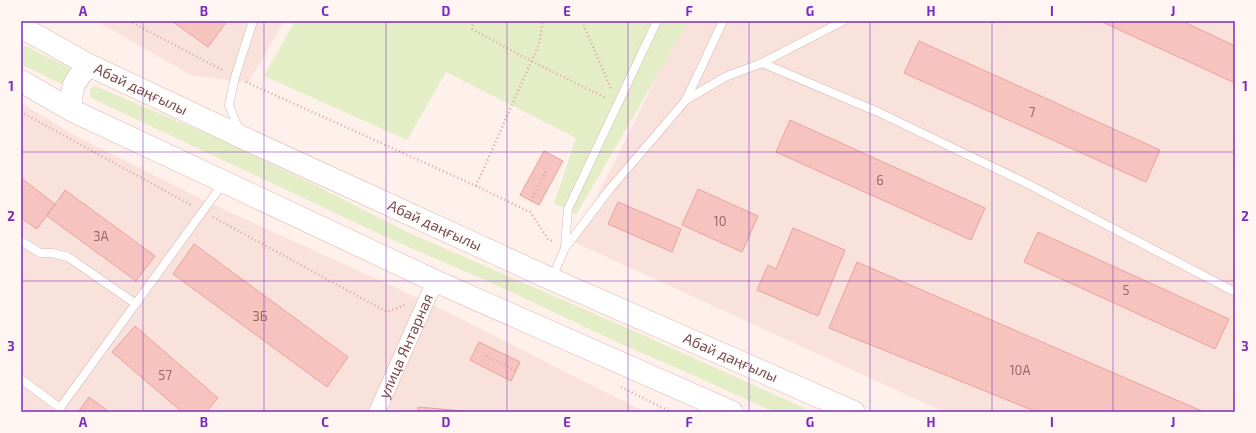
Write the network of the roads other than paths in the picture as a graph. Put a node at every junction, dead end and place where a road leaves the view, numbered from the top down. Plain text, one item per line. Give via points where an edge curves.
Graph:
1 (253, 21) edge
2 (657, 21) edge
3 (723, 21) edge
4 (843, 21) edge
5 (21, 26) edge
6 (762, 63) junction
7 (89, 65) junction
8 (21, 81) edge
9 (686, 100) junction
10 (71, 110) junction
11 (248, 140) junction
12 (224, 182) junction
13 (21, 241) edge
14 (565, 248) junction
15 (551, 278) junction
16 (431, 289) junction
17 (1235, 292) edge
18 (136, 304) junction
19 (21, 379) edge
20 (377, 412) edge
21 (732, 412) edge
22 (854, 412) edge

1 - 11 lane via 229,105 236,123
2 - 14 lane via 568,209
3 - 9 lane
4 - 6 lane
5 - 7 main road, Абай даңғылы
6 - 9 lane via 725,77
6 - 17 lane via 878,112 1015,177
7 - 10 main road via 75,81 71,93
7 - 11 main road, Абай даңғылы
8 - 10 main road
9 - 14 lane via 609,190
10 - 12 main road
11 - 15 main road, Абай даңғылы
12 - 16 main road
12 - 18 lane
13 - 18 lane via 40,253 52,253 68,258
14 - 15 lane
15 - 22 main road, Абай даңғылы
16 - 20 street, улица Янтарная
16 - 21 main road
18 - 19 lane via 60,408

